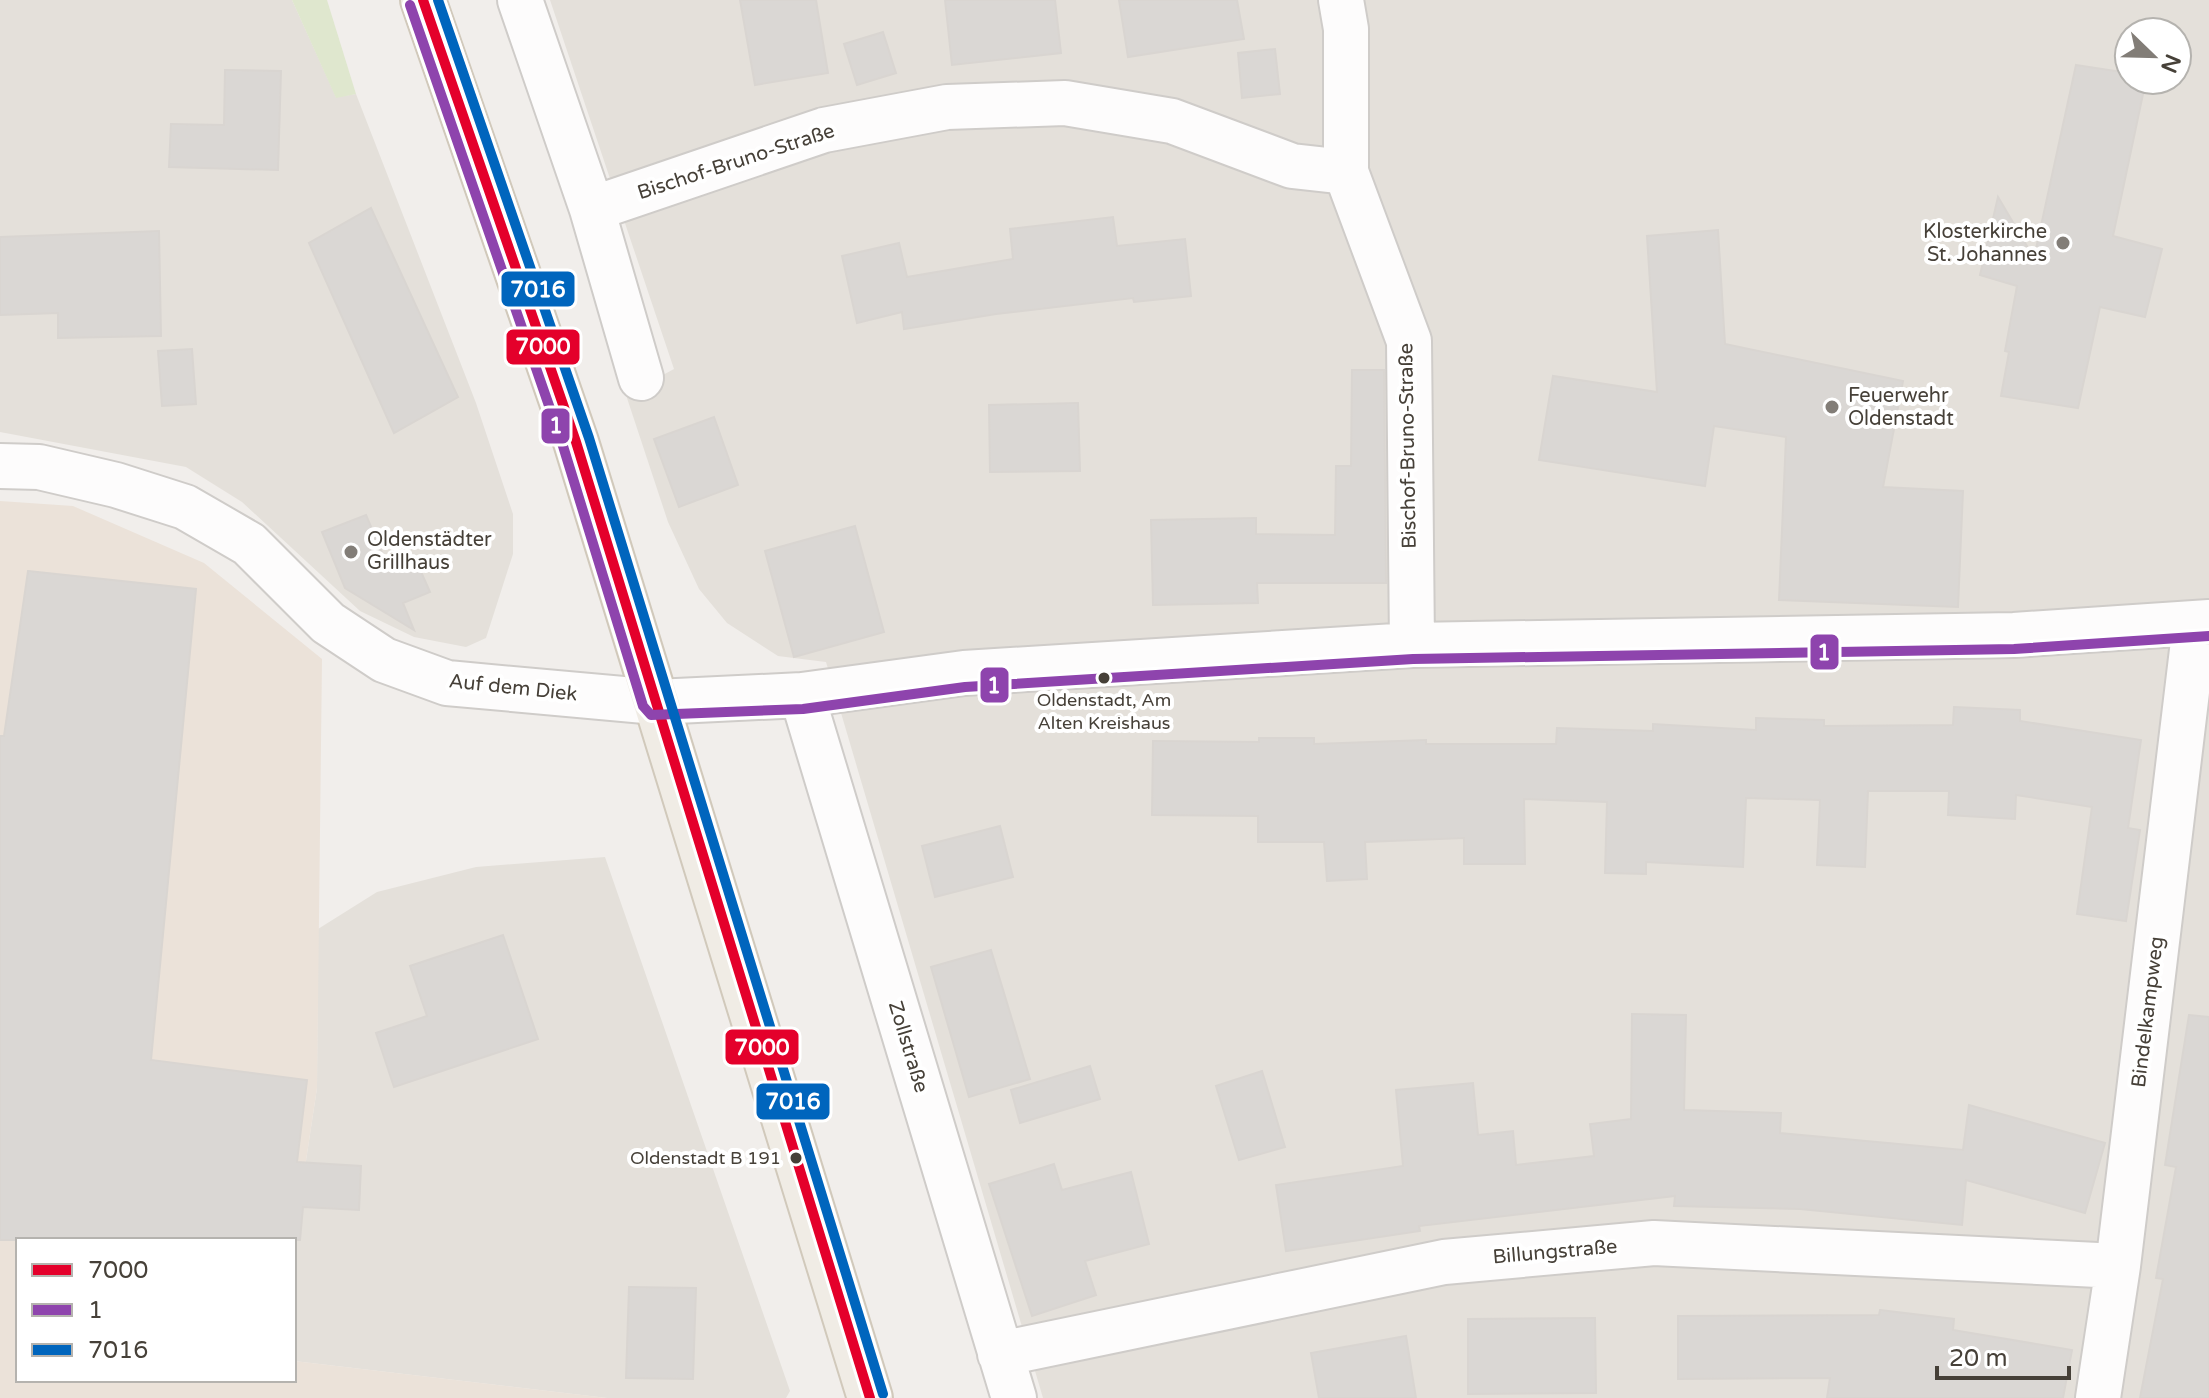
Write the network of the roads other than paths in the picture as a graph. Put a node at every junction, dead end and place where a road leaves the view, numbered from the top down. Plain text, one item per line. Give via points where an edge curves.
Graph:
1 (423, 0) edge
2 (520, 0) edge
3 (1341, 0) edge
4 (1346, 172) junction
5 (592, 209) junction
6 (641, 378) dead end
7 (0, 466) edge
8 (2202, 624) edge
9 (1412, 645) junction
10 (802, 695) junction
11 (656, 702) junction
12 (2118, 1266) junction
13 (1000, 1354) junction
14 (870, 1398) edge
15 (1014, 1398) edge
16 (2098, 1398) edge

1 - 11 main road via 576,442
2 - 5 street
3 - 4 street via 1346,29
4 - 5 street, Bischof-Bruno-Straße via 1292,166 1172,121 1065,103 947,107 824,130
4 - 9 street, Bischof-Bruno-Straße via 1409,341
5 - 6 street
7 - 11 street, Auf dem Diek via 39,467 185,507 249,544 328,623 384,660 447,683
8 - 9 street, Auf dem Diek via 2014,635
8 - 12 street, Bindelkampweg
9 - 10 street, Auf dem Diek via 964,673
10 - 11 street, Auf dem Diek
10 - 13 street, Zollstraße
11 - 14 main road
12 - 13 street, Billungstraße via 1654,1243 1444,1262
12 - 16 street, Bindelkampweg
13 - 15 street, Zollstraße

